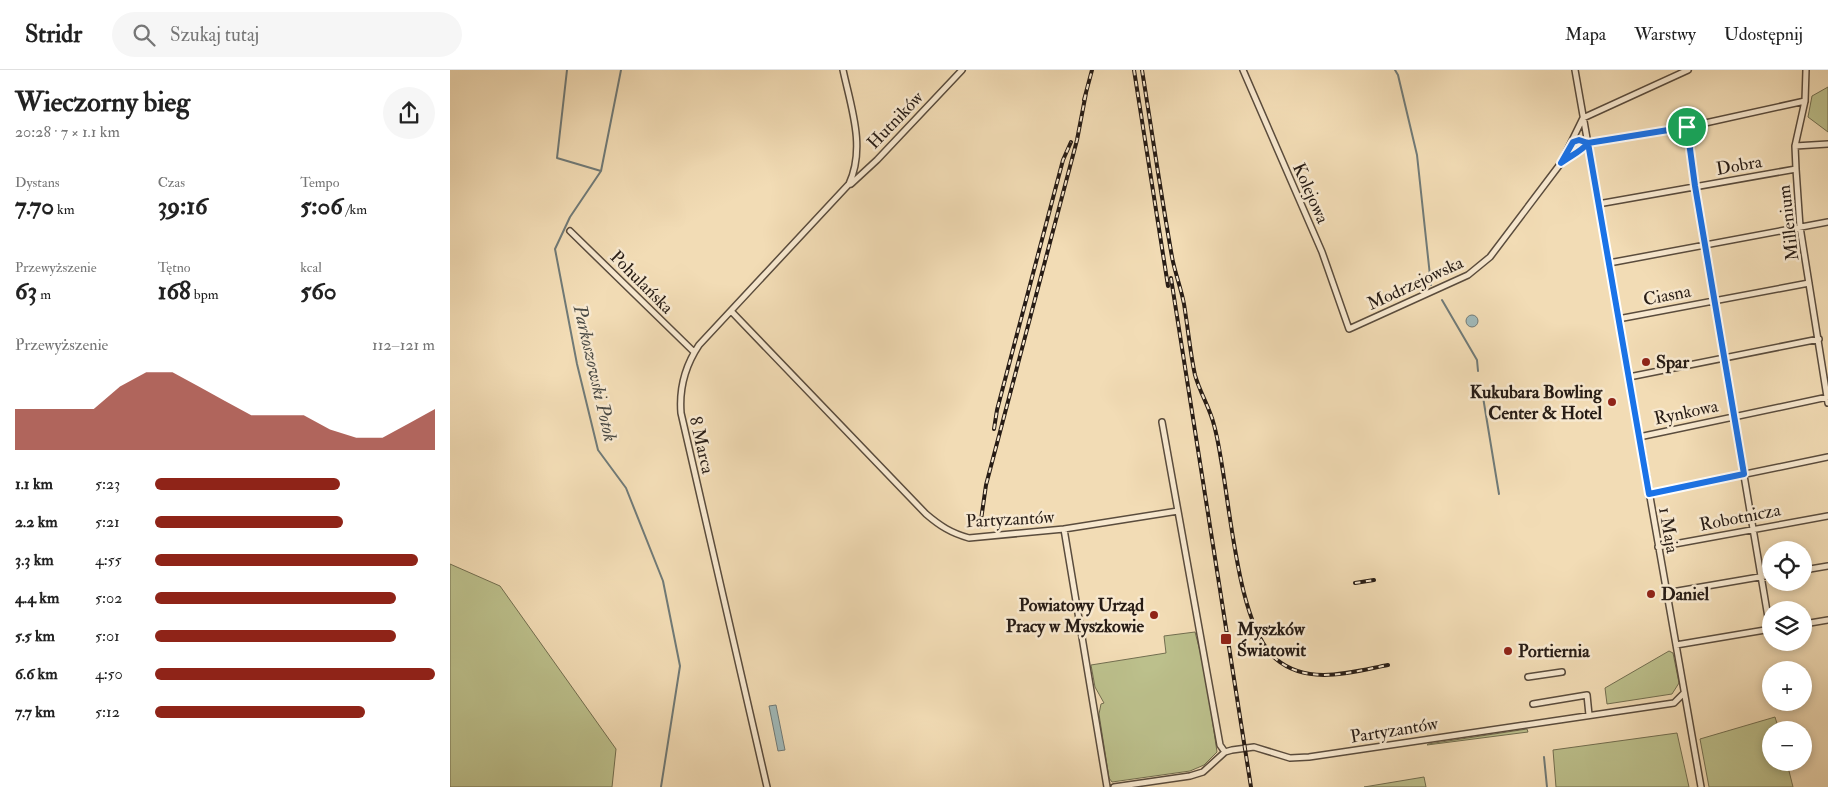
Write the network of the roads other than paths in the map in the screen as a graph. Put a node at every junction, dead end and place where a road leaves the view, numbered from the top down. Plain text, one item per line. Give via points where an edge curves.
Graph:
1 (844, 70) edge
2 (962, 70) edge
3 (1243, 70) edge
4 (1575, 70) edge
5 (1688, 70) edge
6 (1806, 70) edge
7 (1805, 101) junction
8 (1584, 118) junction
9 (1687, 127) junction
10 (1573, 142) junction
11 (1588, 143) junction
12 (1828, 144) edge
13 (1795, 146) junction
14 (1561, 163) junction
15 (1796, 169) junction
16 (1695, 186) junction
17 (847, 188) junction
18 (1598, 204) junction
19 (1828, 222) edge
20 (1800, 227) junction
21 (570, 230) dead end
22 (1706, 244) junction
23 (1609, 263) junction
24 (1809, 284) junction
25 (1715, 300) junction
26 (731, 311) junction
27 (1618, 319) junction
28 (1349, 329) joint
29 (1819, 339) junction
30 (694, 352) junction
31 (1724, 359) junction
32 (1628, 377) junction
33 (1828, 399) edge
34 (1735, 416) junction
35 (1162, 422) dead end
36 (1639, 437) junction
37 (1828, 457) edge
38 (1744, 474) junction
39 (1649, 494) junction
40 (1178, 511) junction
41 (1828, 516) edge
42 (1754, 528) junction
43 (1064, 529) junction
44 (1658, 547) junction
45 (1828, 566) edge
46 (1812, 569) edge
47 (1762, 576) joint
48 (1666, 593) junction
49 (1828, 620) edge
50 (1812, 623) edge
51 (1762, 630) edge
52 (1676, 645) junction
53 (1562, 672) dead end
54 (1528, 677) dead end
55 (1683, 694) junction
56 (1532, 704) dead end
57 (1589, 715) junction
58 (1225, 752) junction
59 (767, 787) edge
60 (1107, 787) edge
61 (1114, 787) edge
62 (1701, 787) edge

1 - 17 street, 8 Marca via 857,140 856,165
2 - 17 street, Hutników
3 - 28 street, Kolejowa via 1322,252
4 - 8 street, 1 Maja
5 - 8 street
6 - 7 street, Millenium
7 - 9 street
7 - 13 street, Millenium
8 - 10 street, Modrzejowska
8 - 11 street, 1 Maja
9 - 11 street
9 - 16 street
10 - 11 street
10 - 14 street, Modrzejowska
11 - 14 street, Modrzejowska
11 - 18 street, 1 Maja
12 - 13 street
13 - 15 street, Millenium
14 - 28 street, Modrzejowska via 1479,267
15 - 16 street, Dobra
15 - 20 street, Millenium
16 - 18 street, Dobra
16 - 22 street
17 - 26 street, 8 Marca
18 - 23 street, 1 Maja
19 - 20 street
20 - 22 street
20 - 24 street, Millenium
21 - 30 street, Pohulańska
22 - 23 street
22 - 25 street
23 - 27 street, 1 Maja
24 - 25 street, Ciasna
24 - 29 street, Millenium
25 - 27 street, Ciasna
25 - 31 street
26 - 30 street, 8 Marca
26 - 43 street, Partyzantów via 940,527 969,538
27 - 32 street, 1 Maja
29 - 31 street
29 - 33 street, Millenium
30 - 59 street, 8 Marca via 682,383 681,413
31 - 32 street
31 - 34 street
32 - 36 street, 1 Maja
33 - 34 street, Rynkowa
34 - 36 street, Rynkowa
34 - 38 street
35 - 40 street
36 - 39 street, 1 Maja
37 - 38 street
38 - 39 street
38 - 42 street
39 - 44 street, 1 Maja
40 - 43 street
40 - 58 street via 1220,745
41 - 42 street, Robotnicza
42 - 44 street, Robotnicza
42 - 47 street
43 - 60 street, Partyzantów
44 - 48 street, 1 Maja
45 - 46 street
47 - 48 street
48 - 52 street, 1 Maja
49 - 50 street
51 - 52 street
52 - 55 street, 1 Maja
53 - 54 street
55 - 57 street, Partyzantów via 1674,703
55 - 62 street, 1 Maja
56 - 57 street via 1587,695
57 - 58 street, Partyzantów via 1309,758 1290,758 1254,747
58 - 61 street via 1203,772

